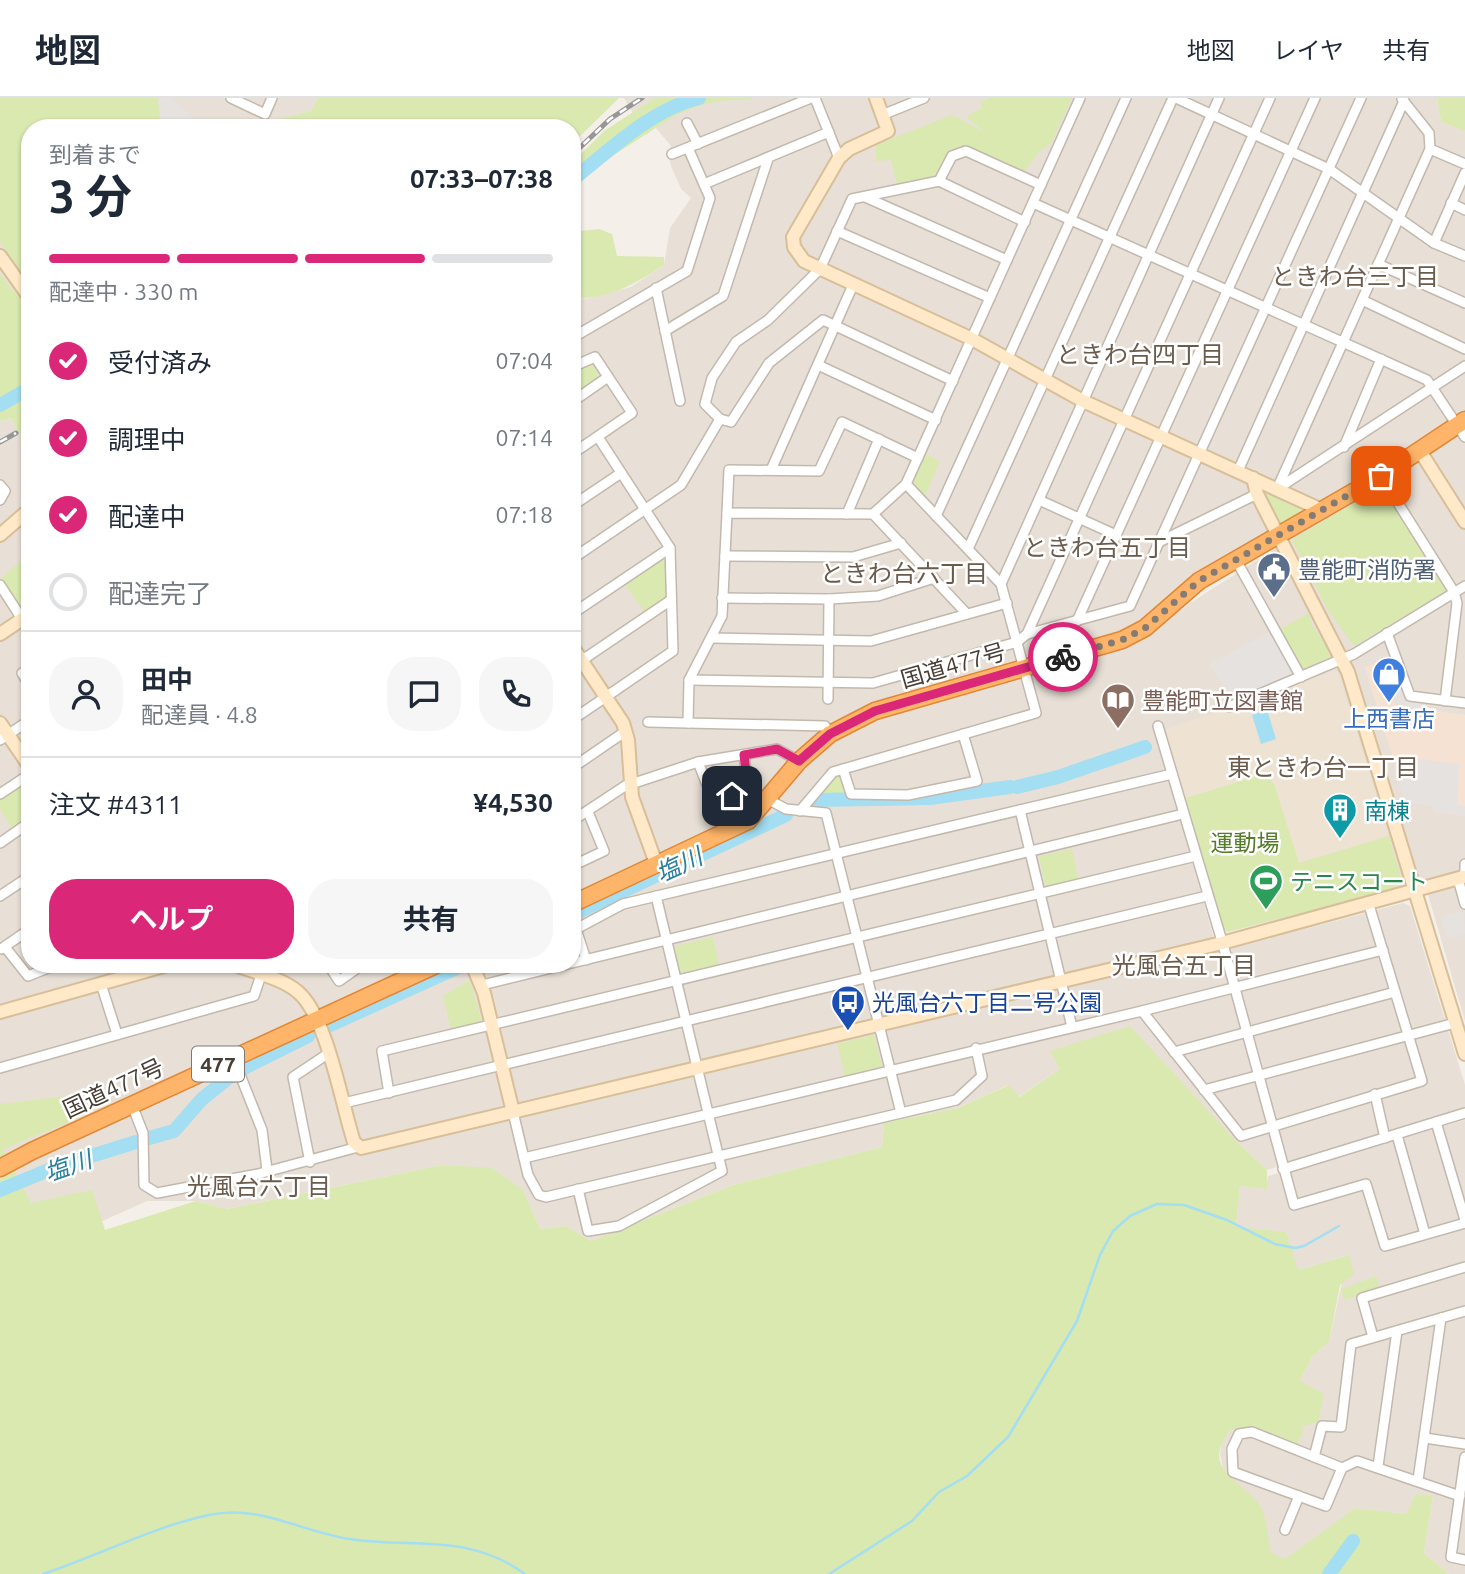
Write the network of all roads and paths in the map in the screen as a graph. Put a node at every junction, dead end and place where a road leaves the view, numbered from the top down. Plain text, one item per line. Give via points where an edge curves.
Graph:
1 (231, 98) edge
2 (272, 98) edge
3 (813, 98) edge
4 (876, 98) edge
5 (924, 98) edge
6 (1080, 98) edge
7 (1126, 98) edge
8 (1174, 98) edge
9 (1219, 98) edge
10 (1270, 98) edge
11 (1315, 98) edge
12 (1361, 98) edge
13 (1403, 99) edge
14 (1212, 114) junction
15 (882, 115) junction
16 (687, 123) dead end
17 (829, 132) junction
18 (1253, 135) junction
19 (698, 144) junction
20 (688, 148) junction
21 (1430, 149) junction
22 (1290, 152) junction
23 (672, 155) dead end
24 (839, 158) junction
25 (768, 159) junction
26 (1465, 164) edge
27 (1328, 169) junction
28 (1465, 173) edge
29 (939, 181) junction
30 (704, 184) junction
31 (1041, 185) junction
32 (1363, 192) junction
33 (864, 196) junction
34 (1033, 203) junction
35 (1451, 203) junction
36 (1465, 210) edge
37 (1399, 217) junction
38 (1071, 220) junction
39 (1025, 222) junction
40 (837, 231) junction
41 (1110, 237) junction
42 (1434, 243) junction
43 (1149, 255) junction
44 (0, 256) edge
45 (1465, 257) edge
46 (1007, 260) junction
47 (1378, 264) junction
48 (820, 269) junction
49 (1191, 273) junction
50 (21, 285) edge
51 (853, 285) junction
52 (656, 288) junction
53 (1227, 290) junction
54 (990, 298) junction
55 (1362, 300) junction
56 (1465, 303) edge
57 (1266, 307) junction
58 (1304, 324) junction
59 (835, 326) junction
60 (665, 331) junction
61 (581, 333) edge
62 (972, 339) junction
63 (1343, 342) junction
64 (1465, 349) edge
65 (1008, 359) junction
66 (1381, 359) junction
67 (581, 363) edge
68 (818, 365) junction
69 (1465, 366) edge
70 (608, 377) junction
71 (1045, 379) junction
72 (953, 381) junction
73 (1433, 387) junction
74 (581, 396) edge
75 (680, 401) dead end
76 (1083, 401) junction
77 (720, 419) junction
78 (1124, 419) junction
79 (936, 420) junction
80 (1462, 427) edge
81 (1161, 436) junction
82 (598, 437) junction
83 (879, 439) junction
84 (581, 448) edge
85 (1344, 448) junction
86 (1420, 451) junction
87 (1199, 454) junction
88 (918, 458) junction
89 (771, 470) junction
90 (1238, 471) junction
91 (621, 473) junction
92 (1381, 476) junction
93 (1253, 478) junction
94 (906, 484) junction
95 (0, 485) edge
96 (1277, 489) junction
97 (1257, 494) junction
98 (0, 500) edge
99 (581, 500) edge
100 (1039, 500) junction
101 (645, 509) junction
102 (1324, 511) junction
103 (727, 513) junction
104 (847, 514) junction
105 (873, 514) junction
106 (936, 516) junction
107 (21, 517) edge
108 (1079, 519) junction
109 (1464, 520) edge
110 (0, 535) edge
111 (1116, 535) junction
112 (1279, 535) junction
113 (1159, 542) junction
114 (901, 543) junction
115 (670, 548) junction
116 (968, 549) junction
117 (581, 553) edge
118 (725, 556) junction
119 (1236, 560) junction
120 (934, 578) junction
121 (1001, 584) junction
122 (0, 585) edge
123 (1465, 586) edge
124 (1454, 592) junction
125 (722, 598) junction
126 (830, 599) junction
127 (671, 600) junction
128 (1007, 603) junction
129 (581, 608) edge
130 (21, 611) edge
131 (967, 614) junction
132 (21, 620) edge
133 (1077, 621) junction
134 (1387, 633) junction
135 (0, 634) edge
136 (1027, 634) junction
137 (711, 638) junction
138 (830, 640) junction
139 (1017, 642) junction
140 (1343, 659) junction
141 (581, 660) edge
142 (581, 668) edge
143 (1024, 668) junction
144 (1301, 677) junction
145 (689, 680) junction
146 (829, 683) junction
147 (606, 697) junction
148 (828, 699) dead end
149 (1445, 701) junction
150 (1465, 703) edge
151 (1229, 707) dead end
152 (581, 714) edge
153 (648, 722) dead end
154 (0, 723) edge
155 (688, 723) junction
156 (21, 726) edge
157 (1158, 726) dead end
158 (626, 731) junction
159 (830, 734) junction
160 (963, 734) junction
161 (4, 737) edge
162 (744, 755) junction
163 (21, 757) edge
164 (799, 761) junction
165 (581, 762) edge
166 (698, 762) junction
167 (843, 769) junction
168 (1172, 775) junction
169 (21, 780) edge
170 (631, 784) junction
171 (0, 794) edge
172 (769, 800) junction
173 (1020, 810) junction
174 (800, 811) junction
175 (588, 812) junction
176 (1183, 814) junction
177 (581, 816) edge
178 (21, 828) edge
179 (0, 843) edge
180 (1030, 851) junction
181 (836, 853) junction
182 (1196, 856) junction
183 (581, 862) edge
184 (657, 866) junction
185 (1463, 874) edge
186 (21, 882) edge
187 (1416, 892) junction
188 (1040, 894) junction
189 (0, 896) edge
190 (656, 896) junction
191 (847, 896) junction
192 (1207, 896) junction
193 (581, 900) edge
194 (1465, 904) edge
195 (1369, 905) junction
196 (581, 926) edge
197 (1050, 934) junction
198 (21, 935) edge
199 (857, 937) junction
200 (667, 940) junction
201 (1223, 943) junction
202 (581, 944) edge
203 (2, 948) edge
204 (1382, 950) junction
205 (586, 960) junction
206 (581, 961) edge
207 (21, 968) edge
208 (139, 973) edge
209 (256, 973) edge
210 (334, 973) edge
211 (350, 973) edge
212 (418, 973) edge
213 (476, 973) edge
214 (532, 973) edge
215 (261, 975) junction
216 (867, 978) junction
217 (677, 981) junction
218 (1061, 981) junction
219 (102, 984) junction
220 (482, 985) junction
221 (1234, 989) junction
222 (1395, 992) junction
223 (1142, 1011) junction
224 (0, 1012) edge
225 (314, 1020) junction
226 (686, 1021) junction
227 (1455, 1023) junction
228 (492, 1025) junction
229 (879, 1025) junction
230 (1072, 1027) junction
231 (1246, 1032) junction
232 (117, 1034) junction
233 (1408, 1035) junction
234 (976, 1048) junction
235 (1174, 1052) junction
236 (329, 1053) junction
237 (1465, 1054) edge
238 (233, 1057) junction
239 (502, 1066) junction
240 (0, 1068) edge
241 (697, 1068) junction
242 (890, 1070) junction
243 (1258, 1076) junction
244 (1204, 1090) junction
245 (389, 1093) junction
246 (1375, 1094) junction
247 (344, 1103) junction
248 (132, 1105) junction
249 (513, 1112) junction
250 (901, 1113) junction
251 (1465, 1113) edge
252 (708, 1114) junction
253 (1436, 1122) junction
254 (1273, 1127) junction
255 (1397, 1135) junction
256 (1385, 1138) junction
257 (358, 1147) junction
258 (718, 1156) junction
259 (524, 1158) junction
260 (310, 1162) junction
261 (0, 1168) edge
262 (1283, 1169) junction
263 (267, 1170) junction
264 (578, 1189) junction
265 (1465, 1221) edge
266 (1425, 1234) junction
267 (1465, 1267) edge
268 (1465, 1311) edge
269 (1441, 1318) junction
270 (1397, 1331) junction
271 (1373, 1337) junction
272 (1424, 1438) junction
273 (1465, 1444) edge
274 (1314, 1457) junction
275 (1465, 1457) edge
276 (1378, 1466) junction
277 (1342, 1468) junction
278 (1418, 1480) junction
279 (1299, 1496) junction
280 (1460, 1496) junction
281 (1286, 1530) dead end
282 (1465, 1560) edge

1 - 2 street via 265,114
3 - 17 street
3 - 19 street
4 - 15 street
5 - 15 street
6 - 31 street
7 - 38 street
8 - 14 street
8 - 41 street
9 - 14 street
10 - 18 street
11 - 22 street
12 - 27 street
13 - 21 street via 1429,133
13 - 32 street
14 - 18 street
14 - 43 street
15 - 24 street via 888,131
16 - 19 street
17 - 24 street
17 - 25 street
18 - 22 street
18 - 49 street
19 - 20 street
20 - 23 street
20 - 30 street
21 - 26 street
21 - 37 street
22 - 27 street
22 - 53 street
24 - 48 street via 793,241 797,254
25 - 30 street
25 - 60 street via 723,296
27 - 32 street
27 - 57 street
28 - 35 street
29 - 31 street via 952,156 966,151
29 - 33 street
29 - 39 street
30 - 52 street via 710,198 687,271
31 - 34 street
32 - 37 street
32 - 58 street
33 - 40 street via 852,199
33 - 46 street
34 - 38 street
34 - 39 street
35 - 36 street
35 - 42 street
37 - 42 street
37 - 47 street
38 - 41 street
38 - 65 street
39 - 46 street
40 - 48 street
40 - 54 street
41 - 43 street
41 - 71 street
42 - 45 street
43 - 49 street
43 - 76 street
44 - 50 street
46 - 54 street
47 - 55 street
47 - 56 street
48 - 51 street
48 - 77 street via 768,320 736,342 706,394 705,404
49 - 53 street
49 - 78 street
51 - 59 street
51 - 62 street
52 - 60 street
52 - 61 street
53 - 57 street
53 - 81 street
54 - 62 street
55 - 63 street
55 - 64 street
57 - 58 street
57 - 87 street
58 - 63 street
58 - 90 street
59 - 68 street
59 - 72 street
59 - 77 street via 823,320 769,363 731,422
60 - 75 street
62 - 65 street
62 - 72 street
63 - 66 street
63 - 96 street
65 - 71 street
65 - 106 street
66 - 73 street
66 - 85 street
67 - 70 street via 595,357
68 - 79 street
68 - 89 street
69 - 73 street
70 - 74 street
70 - 82 street via 632,413
71 - 76 street
71 - 116 street
72 - 79 street
73 - 80 street
73 - 85 street
76 - 78 street
76 - 100 street
77 - 101 street via 681,485
78 - 81 street
78 - 108 street
79 - 88 street
80 - 86 highway, 国道477号
81 - 87 street
81 - 111 street
82 - 84 street
82 - 91 street
83 - 88 street
83 - 89 street via 842,422 818,471
83 - 104 street
85 - 96 street
86 - 92 highway, 国道477号
86 - 109 street
87 - 90 street
87 - 113 street
88 - 94 street
89 - 103 street via 729,470
90 - 93 street
91 - 99 street
91 - 101 street
92 - 102 highway, 国道477号
92 - 124 street
93 - 96 street
93 - 97 street
94 - 105 street
94 - 106 street
95 - 98 street via 5,491
96 - 102 street
97 - 112 street
97 - 113 street
100 - 108 street
100 - 121 street
101 - 115 street
101 - 117 street
102 - 112 highway, 国道477号
103 - 104 street
103 - 118 street
104 - 105 street
105 - 114 street
106 - 116 street
107 - 110 street
108 - 111 street
108 - 136 street
111 - 133 street
112 - 119 highway, 国道477号
112 - 140 street
113 - 133 street via 1130,606
114 - 118 street via 853,557
114 - 120 street
115 - 127 street
115 - 129 street
116 - 121 street
118 - 125 street
119 - 143 highway, 国道477号 via 1199,581 1145,628 1122,640
119 - 144 street
120 - 126 street via 878,596
120 - 131 street
121 - 128 street
122 - 130 street
123 - 124 street
124 - 134 street
124 - 149 street via 1457,603
125 - 126 street
125 - 137 street via 722,616
126 - 138 street
127 - 141 street
127 - 147 street via 673,651
128 - 131 street
128 - 139 street
131 - 138 street via 871,641
132 - 135 street
133 - 136 street
134 - 140 street
134 - 149 street via 1410,696
136 - 139 street
137 - 138 street
137 - 145 street
138 - 146 street
139 - 143 street
139 - 146 street via 873,683
140 - 144 street
140 - 187 street
142 - 147 street
143 - 159 highway, 国道477号 via 875,711
143 - 160 street via 1036,713
144 - 151 street
145 - 146 street
145 - 155 street
146 - 148 street
147 - 152 street
147 - 158 street
149 - 150 street
153 - 155 street
154 - 161 street
155 - 159 street via 825,726
156 - 161 street
157 - 168 street
158 - 165 street
158 - 170 street
159 - 164 highway, 国道477号
160 - 167 street
160 - 167 street via 977,781 908,795 850,794
161 - 163 street
162 - 164 street via 777,749
162 - 166 street
162 - 166 street via 748,788 715,805
164 - 172 highway, 国道477号
166 - 170 street
167 - 174 street via 833,772
168 - 173 street
168 - 176 street
169 - 171 street
170 - 175 street
170 - 184 street via 634,808
172 - 174 street
172 - 184 highway, 国道477号 via 748,821
173 - 180 street
173 - 181 street
174 - 181 street via 826,813
175 - 177 street
175 - 183 street via 604,851
176 - 180 street
176 - 182 street
178 - 179 street
180 - 188 street
180 - 191 street
181 - 190 street
181 - 191 street
182 - 188 street
182 - 192 street
184 - 193 highway, 国道477号
185 - 187 street
185 - 194 street
186 - 189 street
187 - 195 street
187 - 227 street
188 - 197 street
188 - 199 street
190 - 196 street via 623,904
190 - 200 street
191 - 199 street
191 - 200 street
192 - 197 street
192 - 201 street
195 - 201 street
195 - 204 street
197 - 216 street
197 - 218 street
198 - 203 street
199 - 216 street
199 - 217 street
200 - 205 street
200 - 217 street
201 - 218 street
201 - 221 street
202 - 205 street
203 - 207 street
204 - 221 street
204 - 222 street
205 - 206 street
208 - 219 street
209 - 215 street
210 - 211 street via 339,981
212 - 225 highway, 国道477号 / 477
213 - 220 street
214 - 220 street
215 - 225 street via 298,991
215 - 232 street via 254,996
216 - 226 street
216 - 229 street
217 - 226 street
217 - 228 street
218 - 229 street
218 - 230 street
219 - 224 street
219 - 232 street
220 - 228 street
221 - 223 street
221 - 231 street
222 - 231 street
222 - 233 street
223 - 230 street
223 - 235 street
225 - 236 street
225 - 238 highway, 国道477号 / 477
226 - 239 street
226 - 241 street
227 - 233 street
227 - 237 street
228 - 239 street
228 - 245 street via 382,1051
229 - 241 street
229 - 242 street
230 - 234 street
231 - 235 street
231 - 243 street
232 - 240 street
233 - 243 street
233 - 246 street via 1422,1081
234 - 242 street
234 - 250 street via 982,1076 956,1100
235 - 244 street
236 - 247 street
236 - 260 street via 293,1077
238 - 248 highway, 国道477号 / 477
238 - 263 street via 262,1130
239 - 245 street
239 - 249 street
241 - 249 street
241 - 252 street
242 - 250 street
242 - 252 street
243 - 244 street
243 - 254 street
244 - 254 street via 1241,1136
245 - 247 street
246 - 254 street
246 - 256 street
247 - 257 street
248 - 261 highway, 国道477号 / 477
248 - 263 street via 143,1133 144,1185 157,1193
249 - 257 street
249 - 259 street
250 - 258 street
251 - 253 street
252 - 258 street
252 - 259 street
253 - 255 street
253 - 265 street
254 - 262 street
255 - 256 street
255 - 266 street
256 - 262 street
257 - 260 street
258 - 264 street
258 - 264 street via 722,1171 619,1226 588,1231
259 - 264 street via 539,1195
260 - 263 street
262 - 266 street via 1294,1205 1366,1184 1385,1246
265 - 266 street
267 - 271 street via 1362,1298
268 - 269 street
269 - 270 street
269 - 272 street
270 - 271 street
270 - 276 street
271 - 274 street via 1351,1344 1341,1427 1322,1426
272 - 273 street
272 - 278 street
274 - 277 street
274 - 279 street via 1252,1432 1239,1434 1233,1448 1233,1472
275 - 280 street
276 - 277 street via 1357,1461
276 - 278 street
277 - 279 street via 1326,1506
278 - 280 street
279 - 281 street
280 - 282 street via 1451,1558

